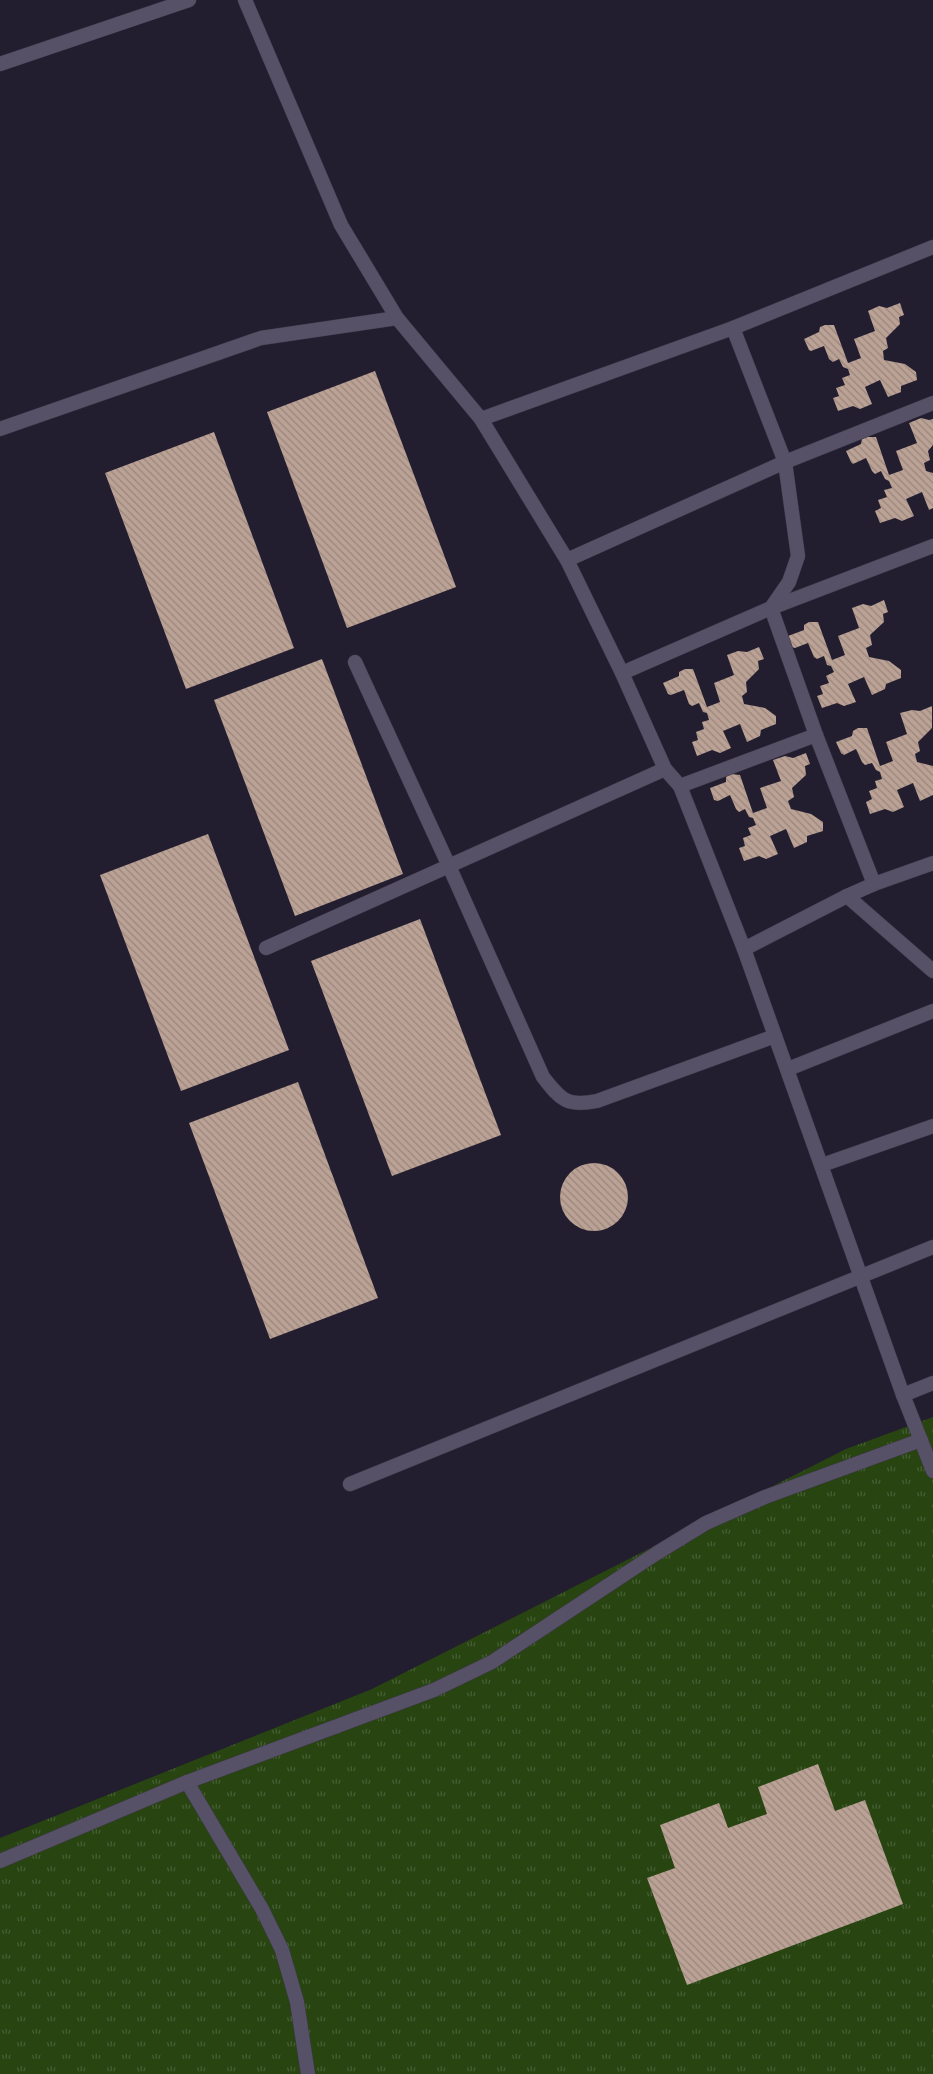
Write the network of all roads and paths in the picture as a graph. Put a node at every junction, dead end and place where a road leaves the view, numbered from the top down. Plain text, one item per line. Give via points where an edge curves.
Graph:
1 (189, 0) edge
2 (245, 0) edge
3 (0, 64) edge
4 (933, 247) edge
5 (396, 318) junction
6 (733, 328) junction
7 (933, 403) edge
8 (481, 419) junction
9 (0, 429) edge
10 (785, 462) junction
11 (933, 546) edge
12 (567, 560) junction
13 (771, 608) junction
14 (355, 662) dead end
15 (622, 673) junction
16 (816, 735) junction
17 (665, 769) junction
18 (680, 786) junction
19 (933, 863) edge
20 (449, 866) junction
21 (874, 884) junction
22 (847, 896) junction
23 (266, 948) dead end
24 (744, 949) junction
25 (933, 971) edge
26 (933, 1011) edge
27 (775, 1036) junction
28 (788, 1069) junction
29 (933, 1126) edge
30 (822, 1165) junction
31 (933, 1247) edge
32 (861, 1275) junction
33 (933, 1384) edge
34 (903, 1395) junction
35 (920, 1440) junction
36 (933, 1471) edge
37 (350, 1484) dead end
38 (187, 1782) junction
39 (0, 1861) edge
40 (308, 2074) edge

1 - 3 street
2 - 5 street via 341,226
4 - 6 street
5 - 8 street
5 - 9 street via 261,338
6 - 8 street
6 - 10 street
7 - 10 street
8 - 12 street
10 - 12 street
10 - 13 street via 798,556 789,582
11 - 13 street
12 - 15 street
13 - 15 street
13 - 16 street
14 - 20 street
15 - 17 street
16 - 18 street
16 - 21 street
17 - 18 street
17 - 20 street
18 - 24 street
19 - 21 street
20 - 23 street
20 - 27 street via 543,1077 558,1097 580,1105 597,1101
21 - 22 street
22 - 24 street
22 - 25 street
24 - 27 street
26 - 28 street
27 - 28 street
28 - 30 street
29 - 30 street
30 - 32 street
31 - 32 street
32 - 34 street
32 - 37 street
33 - 34 street
34 - 35 street
35 - 36 street
35 - 38 street via 765,1497 706,1523 492,1662 434,1690
38 - 39 street
38 - 40 street via 262,1909 282,1950 297,2002

